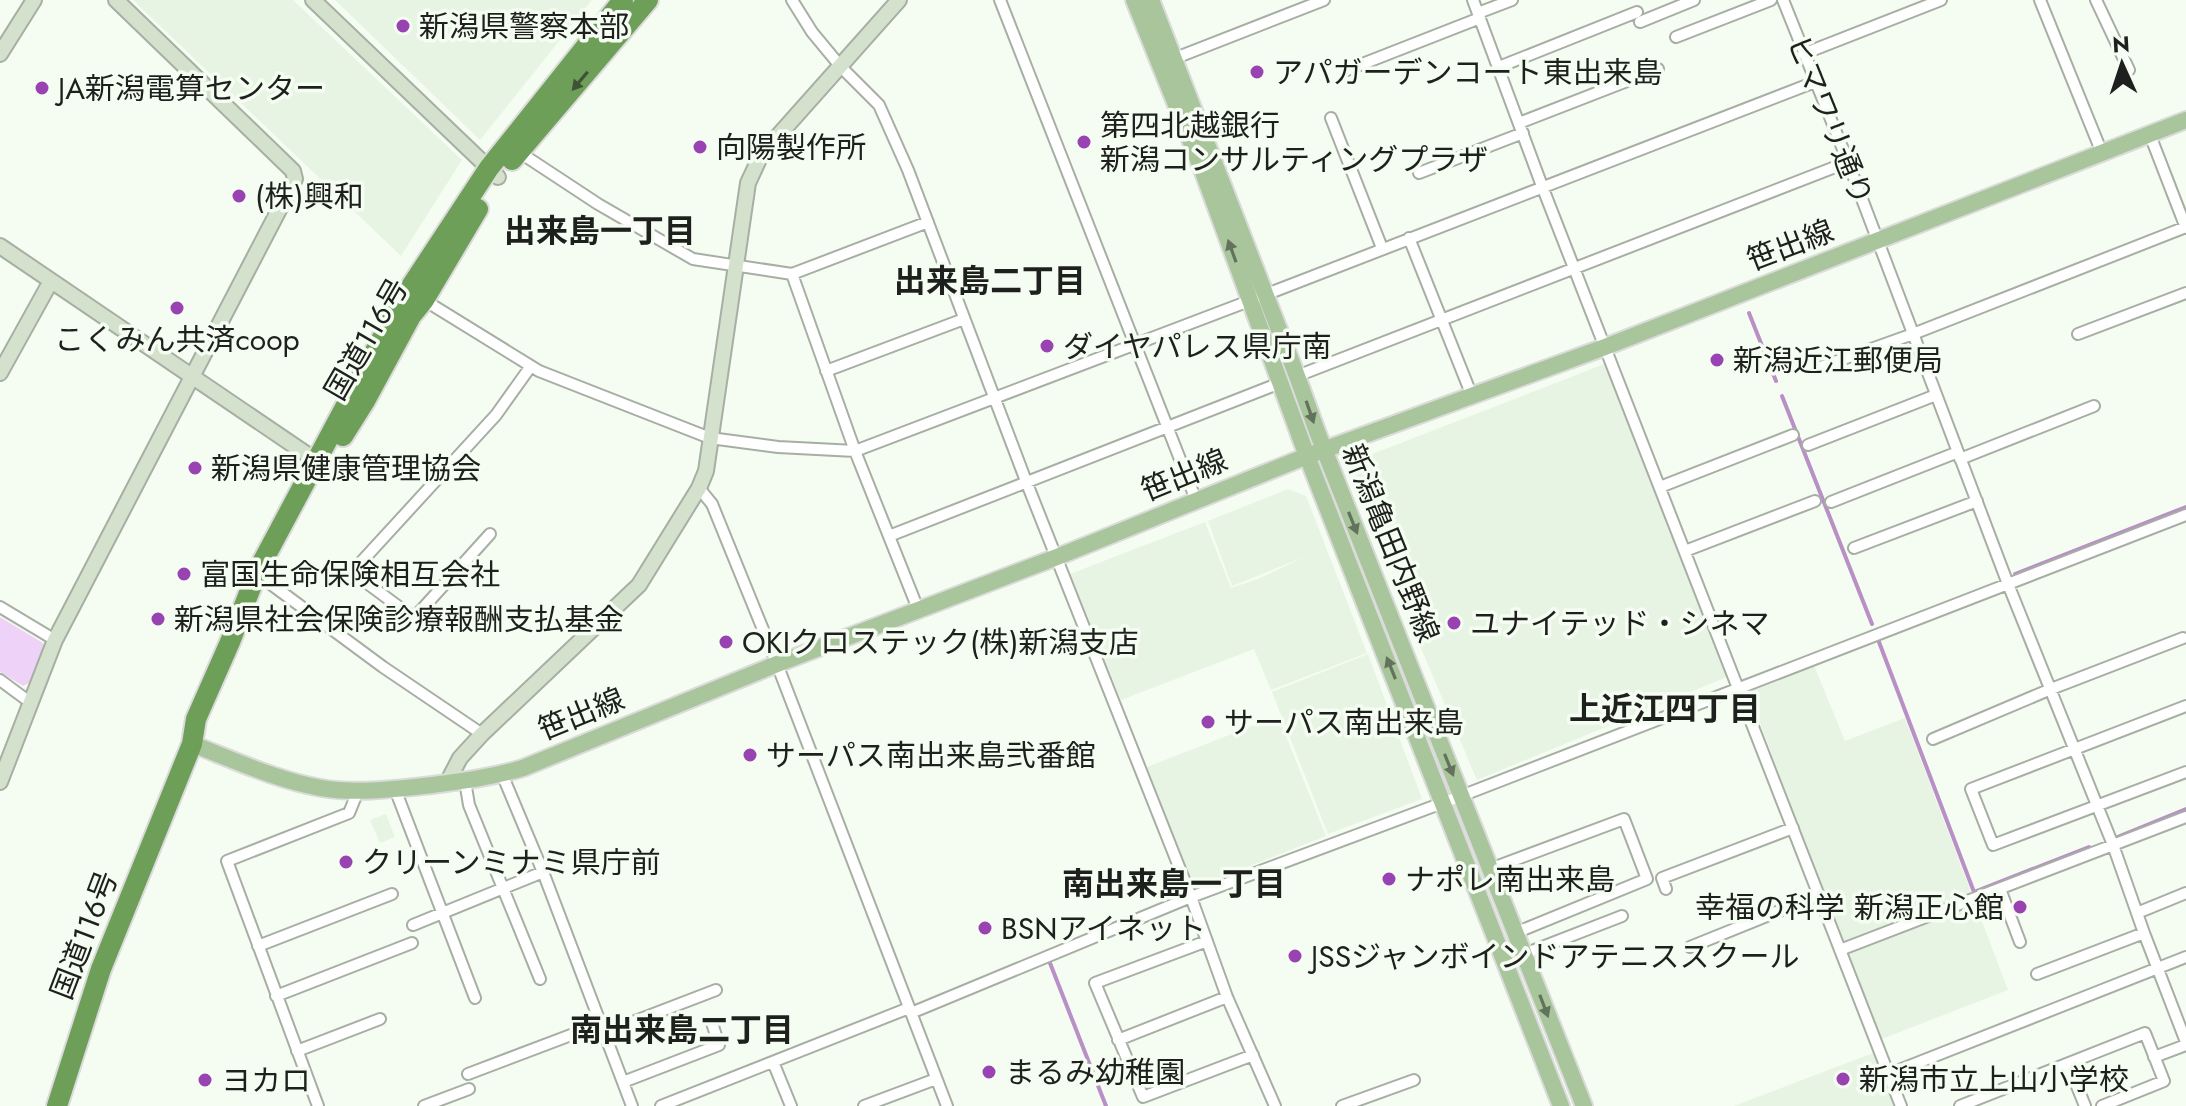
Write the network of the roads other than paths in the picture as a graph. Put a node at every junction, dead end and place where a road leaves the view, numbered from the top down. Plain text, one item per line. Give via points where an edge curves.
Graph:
1 (34, 0) edge
2 (116, 0) edge
3 (313, 0) edge
4 (623, 0) edge
5 (648, 0) edge
6 (792, 0) edge
7 (899, 0) edge
8 (1000, 0) edge
9 (1134, 0) edge
10 (1151, 0) edge
11 (1324, 0) edge
12 (1473, 0) edge
13 (1512, 0) edge
14 (1694, 0) edge
15 (1771, 0) edge
16 (1783, 0) edge
17 (1941, 0) edge
18 (2040, 0) edge
19 (2096, 0) edge
20 (1479, 16) junction
21 (1676, 37) dead end
22 (0, 54) edge
23 (1803, 54) junction
24 (1173, 59) junction
25 (841, 67) junction
26 (1499, 67) junction
27 (1658, 69) dead end
28 (1347, 70) dead end
29 (2129, 70) dead end
30 (1815, 82) junction
31 (1331, 118) dead end
32 (2186, 120) edge
33 (1521, 128) junction
34 (2150, 135) junction
35 (519, 152) junction
36 (2102, 153) junction
37 (1848, 162) junction
38 (493, 172) junction
39 (1419, 173) dead end
40 (1542, 186) junction
41 (928, 222) junction
42 (2186, 227) edge
43 (1409, 238) junction
44 (1877, 241) junction
45 (0, 246) edge
46 (1382, 248) junction
47 (736, 265) junction
48 (1574, 267) junction
49 (792, 274) junction
50 (51, 281) junction
51 (2186, 293) edge
52 (1257, 297) junction
53 (424, 300) junction
54 (964, 319) junction
55 (1441, 319) junction
56 (1913, 334) junction
57 (2078, 334) dead end
58 (1136, 344) junction
59 (1605, 347) junction
60 (531, 366) junction
61 (1818, 368) dead end
62 (826, 371) junction
63 (0, 373) edge
64 (193, 376) junction
65 (1297, 376) junction
66 (1280, 383) junction
67 (1936, 395) junction
68 (1472, 396) junction
69 (995, 398) junction
70 (2094, 406) dead end
71 (1167, 426) junction
72 (1793, 435) dead end
73 (710, 438) junction
74 (1808, 445) dead end
75 (1325, 450) junction
76 (855, 451) junction
77 (1959, 455) junction
78 (1307, 456) junction
79 (320, 463) junction
80 (1026, 481) junction
81 (1660, 487) junction
82 (699, 488) junction
83 (1196, 500) junction
84 (1815, 501) dead end
85 (1977, 501) junction
86 (1831, 502) dead end
87 (2186, 515) edge
88 (490, 534) dead end
89 (889, 536) junction
90 (1854, 548) dead end
91 (1685, 551) junction
92 (1057, 557) junction
93 (268, 582) junction
94 (2008, 584) junction
95 (0, 607) edge
96 (918, 609) junction
97 (2183, 638) dead end
98 (55, 640) junction
99 (777, 664) junction
100 (0, 680) edge
101 (1739, 687) junction
102 (2051, 689) junction
103 (31, 703) junction
104 (2186, 706) edge
105 (482, 734) junction
106 (1933, 739) dead end
107 (192, 744) junction
108 (2076, 750) junction
109 (2186, 772) edge
110 (502, 774) junction
111 (465, 781) junction
112 (0, 782) edge
113 (447, 783) junction
114 (395, 789) junction
115 (358, 791) junction
116 (1461, 796) junction
117 (1444, 802) junction
118 (2098, 807) junction
119 (2186, 817) edge
120 (1793, 828) junction
121 (2113, 845) junction
122 (1490, 869) junction
123 (543, 872) junction
124 (503, 889) junction
125 (1666, 889) dead end
126 (2000, 889) junction
127 (2186, 893) edge
128 (392, 894) dead end
129 (1819, 895) junction
130 (1191, 897) junction
131 (443, 912) junction
132 (2137, 913) junction
133 (1622, 916) dead end
134 (413, 925) dead end
135 (1515, 933) junction
136 (2144, 933) junction
137 (1207, 941) junction
138 (2020, 942) dead end
139 (412, 943) dead end
140 (258, 946) junction
141 (1690, 947) dead end
142 (1840, 950) junction
143 (1524, 954) junction
144 (2186, 957) edge
145 (2157, 968) junction
146 (2037, 974) dead end
147 (540, 979) dead end
148 (716, 990) dead end
149 (276, 996) junction
150 (1227, 997) junction
151 (475, 998) dead end
152 (910, 1010) junction
153 (380, 1019) dead end
154 (2182, 1019) edge
155 (712, 1023) dead end
156 (602, 1028) junction
157 (1118, 1040) junction
158 (2186, 1043) edge
159 (297, 1051) junction
160 (1253, 1055) junction
161 (2154, 1057) junction
162 (773, 1062) junction
163 (2068, 1064) junction
164 (468, 1074) dead end
165 (1889, 1074) junction
166 (936, 1079) junction
167 (1414, 1080) dead end
168 (623, 1082) junction
169 (469, 1089) dead end
170 (57, 1106) edge
171 (318, 1106) edge
172 (424, 1106) edge
173 (632, 1106) edge
174 (661, 1106) edge
175 (791, 1106) edge
176 (864, 1106) edge
177 (947, 1106) edge
178 (1275, 1106) edge
179 (1342, 1106) edge
180 (1561, 1106) edge
181 (1584, 1106) edge
182 (1901, 1106) edge
183 (1960, 1106) edge
184 (2085, 1106) edge
185 (2102, 1106) edge

1 - 22 street
2 - 64 street via 293,171 295,179
3 - 38 street
4 - 38 highway, 国道116号
5 -> 35 highway, 国道116号
6 - 25 street
7 - 25 street
8 - 58 street
52 -> 9 main road, 新潟亀田内野線
10 - 24 main road, 新潟亀田内野線
11 - 24 street
12 - 20 street
13 - 20 street
14 - 26 street
15 - 21 street
16 - 23 street, ヒマワリ通り
17 - 23 street
18 - 36 street
19 - 29 street
20 - 26 street
20 - 28 street
23 - 30 street, ヒマワリ通り
24 - 52 main road, 新潟亀田内野線
25 - 41 street via 879,105
25 - 47 street via 761,155 748,183
26 - 33 street
27 - 33 street
30 - 37 street, ヒマワリ通り
30 - 40 street
31 - 46 street
32 - 34 main road, 笹出線
33 - 39 street
33 - 40 street
34 - 36 main road, 笹出線
34 - 42 street
35 - 38 highway, 国道116号
35 - 47 street via 693,259
36 - 44 main road, 笹出線
37 - 44 street, ヒマワリ通り
37 - 48 street
38 - 53 highway, 国道116号
38 - 79 highway, 国道116号 via 404,297
40 - 43 street
40 - 48 street
41 - 49 street
41 - 54 street
42 - 56 street
43 - 46 street
43 - 55 street
44 - 56 street, ヒマワリ通り
44 - 59 main road, 笹出線
45 - 50 street
46 - 52 street
47 - 49 street
47 - 73 street
48 - 55 street
48 - 59 street
49 - 62 street
50 - 63 street
50 - 64 street
51 - 57 street
52 - 58 street
52 - 65 main road, 新潟亀田内野線
52 - 66 main road, 新潟亀田内野線
53 - 60 street
53 - 79 highway, 国道116号 via 365,401
54 - 62 street
54 - 69 street
55 - 65 street
55 - 68 street
56 - 61 street
56 - 67 street, ヒマワリ通り
58 - 69 street
58 - 71 street
59 - 68 main road, 笹出線
59 - 81 street
60 - 73 street
60 - 88 street via 496,415 352,572 414,618
62 - 76 street
64 - 79 street
64 - 98 street
65 -> 75 main road, 新潟亀田内野線
66 - 71 street
66 - 78 main road, 新潟亀田内野線
67 - 74 street
67 - 77 street, ヒマワリ通り
68 - 75 main road, 笹出線
69 - 76 street
69 - 80 street
70 - 77 street
71 - 80 street
71 - 83 street
72 - 81 street
73 - 76 street
73 - 82 street
75 - 78 main road, 笹出線
75 -> 116 main road, 新潟亀田内野線
76 - 89 street
77 - 85 street, ヒマワリ通り
77 - 86 street
78 - 83 main road, 笹出線
117 -> 78 main road, 新潟亀田内野線
79 - 93 highway, 国道116号
79 - 107 highway, 国道116号 via 257,572 196,719
80 - 89 street
80 - 92 street
81 - 91 street
82 - 99 street via 712,504
82 - 105 street via 639,585
83 - 92 main road, 笹出線
84 - 91 street
85 - 90 street
85 - 94 street, ヒマワリ通り
87 - 94 street
89 - 96 street
91 - 101 street
92 - 96 main road, 笹出線
92 - 130 street
93 - 105 street
93 - 107 highway, 国道116号 via 209,725
94 - 101 street
94 - 102 street, ヒマワリ通り
95 - 98 street
96 - 99 main road, 笹出線
97 - 102 street
98 - 103 street
99 - 110 main road, 笹出線
99 - 152 street
100 - 103 street
101 - 116 street
101 - 120 street
102 - 106 street
102 - 108 street, ヒマワリ通り
103 - 112 street
104 - 108 street
105 - 113 street
107 - 115 main road, 笹出線 via 274,776
107 - 170 highway, 国道116号 via 101,969
108 - 118 street, ヒマワリ通り
108 - 118 street via 1971,789 1993,845
109 - 118 street
110 - 111 main road, 笹出線
110 - 123 street
111 - 113 main road, 笹出線
111 - 124 street via 469,805
113 - 114 main road, 笹出線
114 - 115 main road, 笹出線
114 - 131 street
115 - 140 street via 349,813 227,861
116 - 117 street
116 - 122 main road, 新潟亀田内野線
117 - 130 street
117 - 180 main road, 新潟亀田内野線
118 - 121 street, ヒマワリ通り
119 - 121 street
120 - 125 street via 1662,878
120 - 129 street
121 - 126 street
121 - 132 street, ヒマワリ通り
122 - 135 main road, 新潟亀田内野線
122 - 135 street via 1624,819 1647,879
123 - 124 street
123 - 156 street
124 - 131 street
124 - 147 street
126 - 138 street
126 - 142 street
127 - 132 street
128 - 140 street
129 - 141 street
129 - 142 street
130 - 137 street
130 - 152 street
131 - 134 street
131 - 151 street
132 - 136 street, ヒマワリ通り
133 - 143 street
135 - 143 main road, 新潟亀田内野線
136 - 145 street, ヒマワリ通り
136 - 146 street
137 - 150 street
137 - 157 street via 1095,983
139 - 149 street
140 - 149 street
142 - 165 street
143 -> 181 main road, 新潟亀田内野線
144 - 145 street
145 - 154 street, ヒマワリ通り
145 - 165 street
148 - 156 street
149 - 159 street
150 - 157 street
150 - 160 street
152 - 162 street
152 - 166 street
153 - 159 street
154 - 158 street, ヒマワリ通り
155 - 168 street via 719,1045
156 - 164 street
156 - 168 street
157 - 160 street via 1143,1097
158 - 161 street
159 - 171 street
160 - 178 street
161 - 163 street via 2145,1033
161 - 185 street via 2164,1081
162 - 174 street
162 - 175 street
163 - 183 street
163 - 184 street
165 - 182 street
166 - 176 street
166 - 177 street
167 - 179 street
168 - 173 street
169 - 172 street

